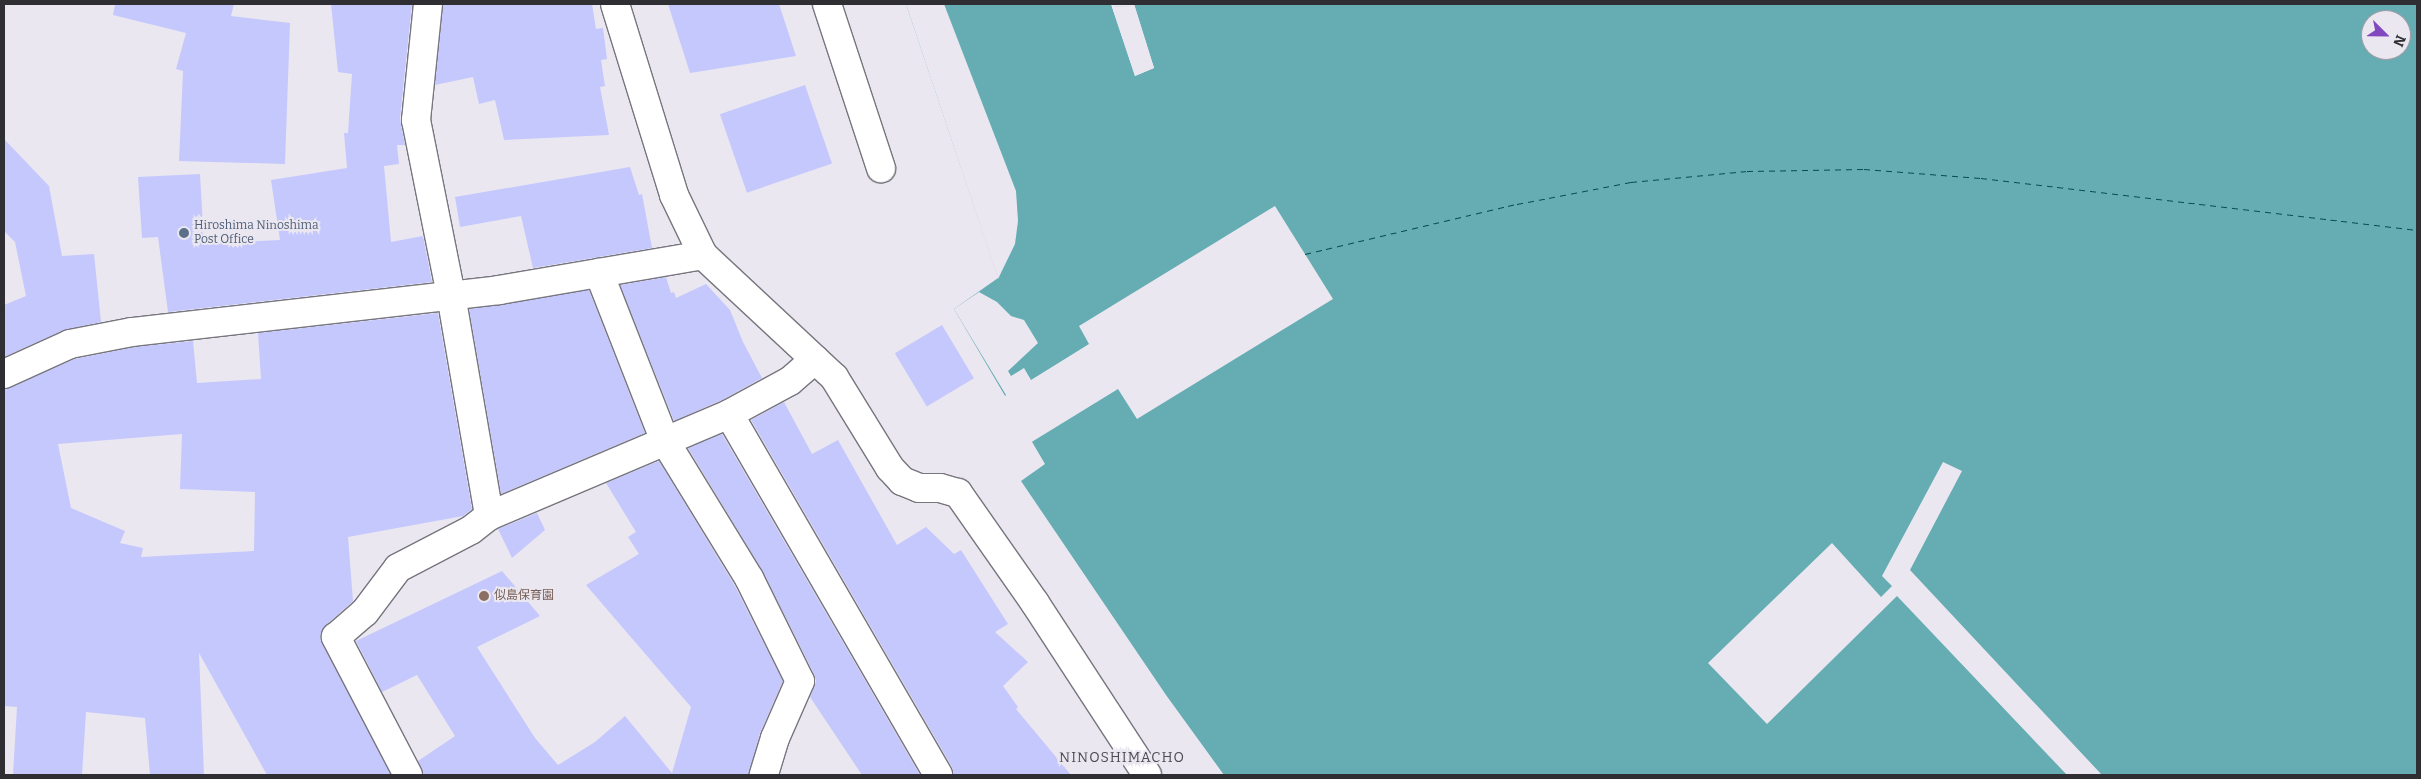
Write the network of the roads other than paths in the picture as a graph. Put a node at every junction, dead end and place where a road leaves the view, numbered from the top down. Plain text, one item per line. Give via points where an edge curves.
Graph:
1 (428, 4) edge
2 (615, 4) edge
3 (827, 4) edge
4 (881, 168) dead end
5 (703, 255) junction
6 (599, 273) junction
7 (451, 295) junction
8 (815, 359) junction
9 (4, 374) edge
10 (729, 414) junction
11 (665, 441) junction
12 (489, 516) junction
13 (408, 775) edge
14 (764, 775) edge
15 (938, 775) edge
16 (1147, 775) edge

1 - 7 street via 416,120
2 - 5 street via 674,195
3 - 4 street
5 - 6 street
5 - 8 street
6 - 7 street
6 - 11 street
7 - 9 street via 106,337 70,344
7 - 12 street
8 - 10 street via 790,381
8 - 16 street via 834,377 890,468 902,481 919,488 940,488 958,493
10 - 11 street
10 - 15 street
11 - 12 street
11 - 14 street via 749,578 800,681 775,738
12 - 13 street via 471,530 398,568 365,612 336,637

